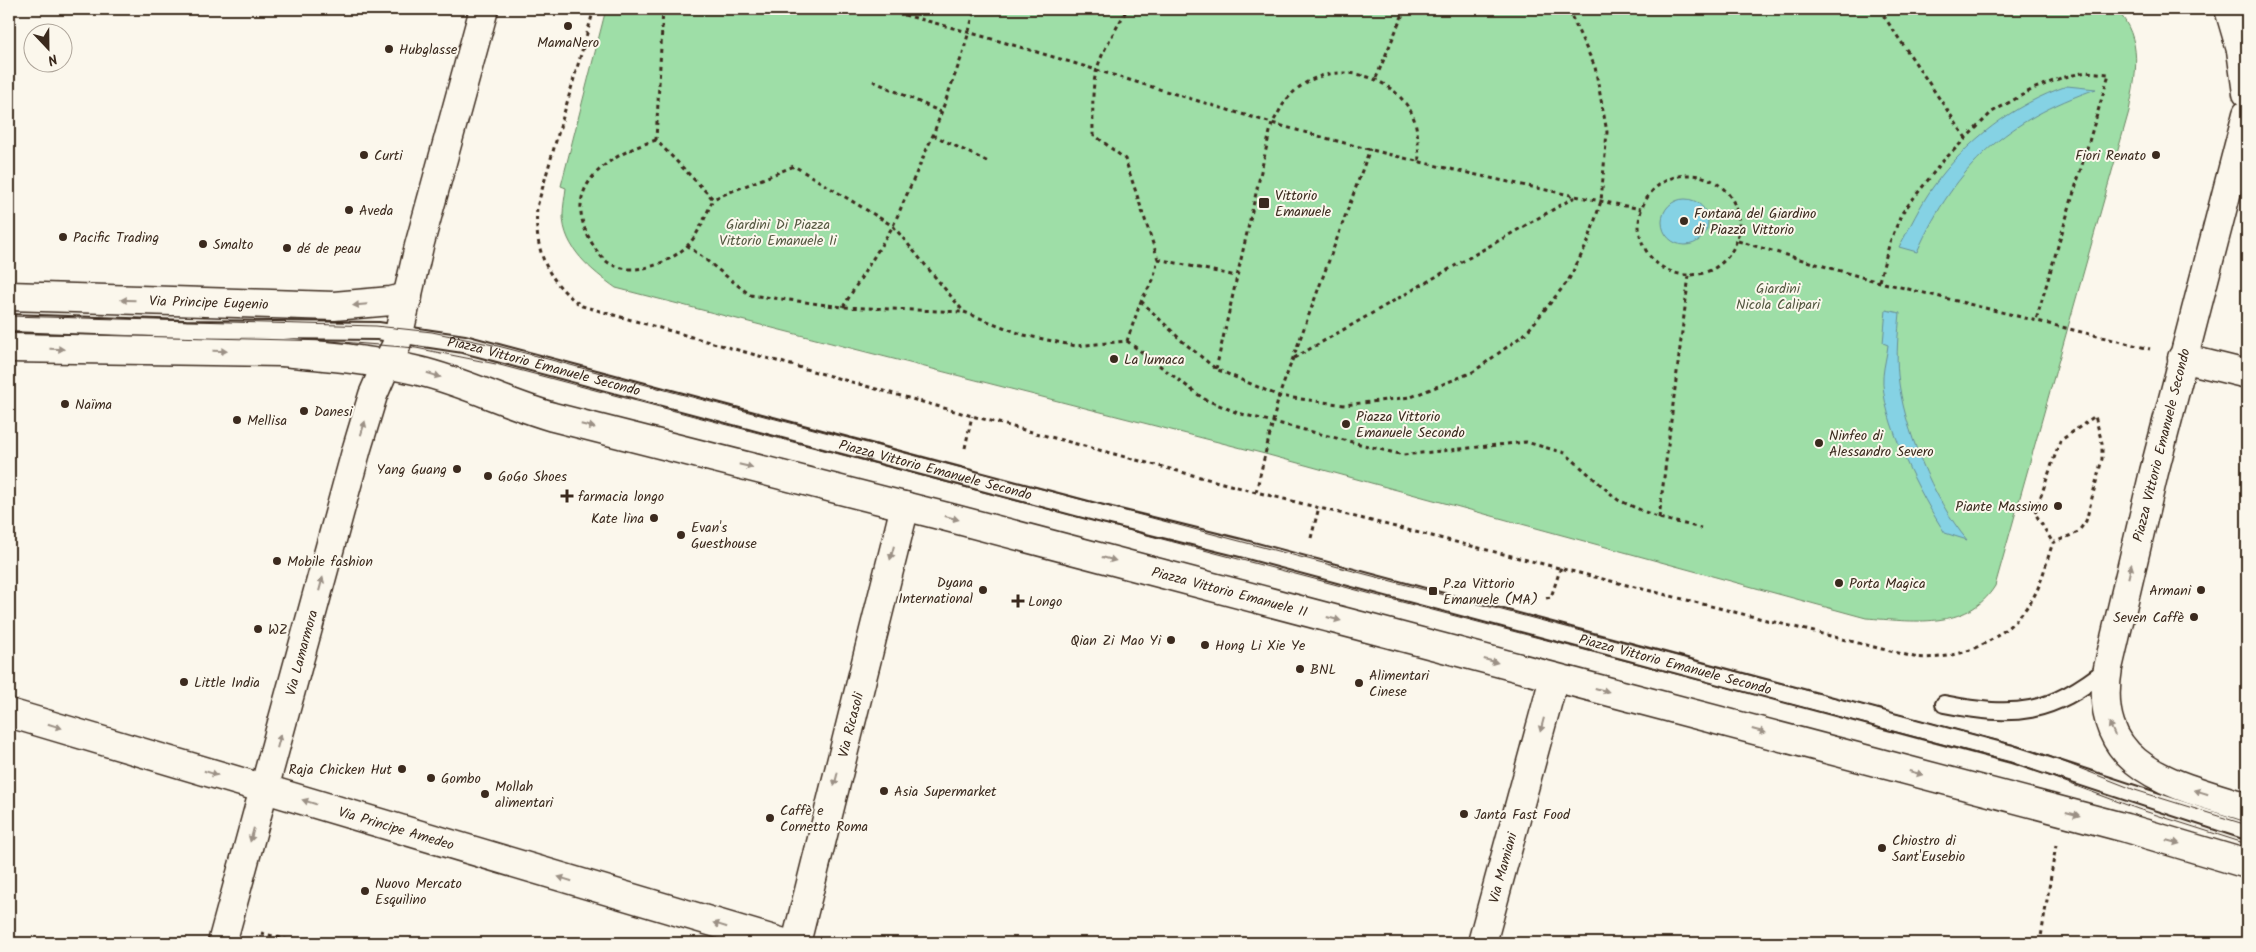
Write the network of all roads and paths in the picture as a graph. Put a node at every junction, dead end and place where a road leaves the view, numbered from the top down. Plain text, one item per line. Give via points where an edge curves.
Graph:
1 (484, 9) edge
2 (594, 9) edge
3 (663, 9) edge
4 (881, 9) edge
5 (975, 9) edge
6 (1127, 9) edge
7 (1405, 9) edge
8 (1568, 9) edge
9 (1879, 9) edge
10 (2229, 9) edge
11 (969, 31) junction
12 (1098, 69) junction
13 (1376, 78) junction
14 (873, 81) dead end
15 (2247, 93) edge
16 (942, 112) junction
17 (2247, 114) edge
18 (1272, 123) junction
19 (933, 135) junction
20 (1966, 138) junction
21 (656, 140) junction
22 (1370, 149) junction
23 (1419, 162) junction
24 (990, 163) dead end
25 (1575, 197) junction
26 (713, 200) junction
27 (1601, 201) junction
28 (1641, 209) junction
29 (893, 226) junction
30 (1738, 241) junction
31 (688, 245) junction
32 (1158, 259) junction
33 (1236, 276) junction
34 (1689, 276) junction
35 (1879, 281) junction
36 (9, 296) edge
37 (408, 297) junction
38 (1142, 301) junction
39 (843, 307) junction
40 (964, 312) junction
41 (2036, 320) junction
42 (9, 323) edge
43 (399, 334) junction
44 (1127, 341) junction
45 (9, 348) edge
46 (1293, 358) junction
47 (2182, 358) junction
48 (386, 365) junction
49 (1216, 368) junction
50 (2247, 374) edge
51 (1279, 396) junction
52 (972, 416) junction
53 (1274, 421) junction
54 (964, 450) dead end
55 (1256, 492) junction
56 (905, 506) junction
57 (1320, 507) junction
58 (1659, 518) junction
59 (1701, 528) dead end
60 (1319, 541) dead end
61 (2053, 543) junction
62 (1560, 567) junction
63 (1551, 597) dead end
64 (2108, 668) junction
65 (1554, 678) junction
66 (1944, 704) dead end
67 (9, 713) edge
68 (265, 788) junction
69 (2247, 807) edge
70 (2247, 832) edge
71 (2058, 836) dead end
72 (2247, 864) edge
73 (261, 933) dead end
74 (222, 943) edge
75 (300, 943) edge
76 (784, 943) edge
77 (796, 943) edge
78 (1482, 943) edge
79 (2040, 943) edge

1 - 37 street
2 - 52 path via 536,207 535,227 543,262 560,287 582,306
3 - 21 path
4 - 11 path
5 - 11 path
6 - 12 path
7 - 13 path
8 - 27 path via 1595,67 1607,132
9 - 20 path
10 - 15 street via 2241,50
11 - 12 path
11 - 16 path
12 - 18 path
12 - 32 path via 1094,83 1093,134 1125,159
13 - 18 path via 1353,72 1329,73 1307,82 1289,97
13 - 23 path via 1395,92 1410,110 1418,133
14 - 16 path
16 - 19 path
17 - 47 street, Piazza Vittorio Emanuele Secondo
18 - 22 path
18 - 33 path
19 - 24 path
19 - 29 path
20 - 35 path via 1942,162 1902,213
20 - 41 path via 1992,112 2033,89 2086,72 2109,74
21 - 26 path
21 - 31 path via 612,158 597,172 584,190 580,210 584,227 603,257 612,265 627,268 666,262
22 - 23 path
22 - 46 path
23 - 25 path
25 - 27 path
25 - 46 path
26 - 29 path via 794,166
26 - 31 path
27 - 28 path
27 - 51 path via 1588,242 1568,281 1526,333 1473,372 1411,397 1345,405
28 - 30 path via 1660,183 1674,176 1706,176 1731,195 1738,209
28 - 34 path via 1638,224 1648,254 1659,266
29 - 39 path
29 - 40 path
30 - 34 path via 1719,266
30 - 35 path
31 - 39 path via 750,295
32 - 33 path
32 - 38 path via 1154,280
33 - 49 path
34 - 58 path
35 - 41 path
37 -> 36 street, Via Principe Eugenio via 334,306
37 - 43 street
38 - 44 path
38 - 49 path via 1182,341
39 - 40 path
40 - 44 path via 1024,335 1076,346
41 - 47 path
42 - 43 lane, Via Principe Eugenio
43 - 48 street
43 - 70 lane, Piazza Vittorio Emanuele Secondo via 464,344 2012,754
44 - 53 path via 1204,399 1238,413
45 -> 48 street via 282,352
46 - 51 path
47 - 50 street
64 -> 47 street, Piazza Vittorio Emanuele Secondo
48 -> 56 street via 433,375 553,417
68 -> 48 street, Via Lamarmora via 357,448
49 - 51 path
51 - 53 path
52 - 54 path
52 - 55 path
53 - 55 path
53 - 58 path via 1403,455 1526,442 1566,453 1618,500
55 - 57 path
56 -> 65 street, Piazza Vittorio Emanuele II
56 -> 77 street, Via Ricasoli
57 - 60 path via 1311,539
57 - 62 path
58 - 59 path
61 - 61 path via 2078,532 2086,521 2102,459 2102,443 2095,416 2060,441 2035,513
61 - 62 path via 2032,600 2017,618 1989,641 1942,658 1894,653
62 - 63 path
64 - 66 lane via 2066,696 2032,710 2005,713
69 -> 64 street, Piazza Vittorio Emanuele Secondo via 2157,776 2124,750 2110,725 2104,699
65 -> 72 street via 2126,828
65 -> 78 street, Via Mamiani
67 -> 68 street, Via Principe Amedeo
68 -> 74 street, Via Lamarmora
76 -> 68 street, Via Principe Amedeo
71 - 79 path
73 - 75 path

